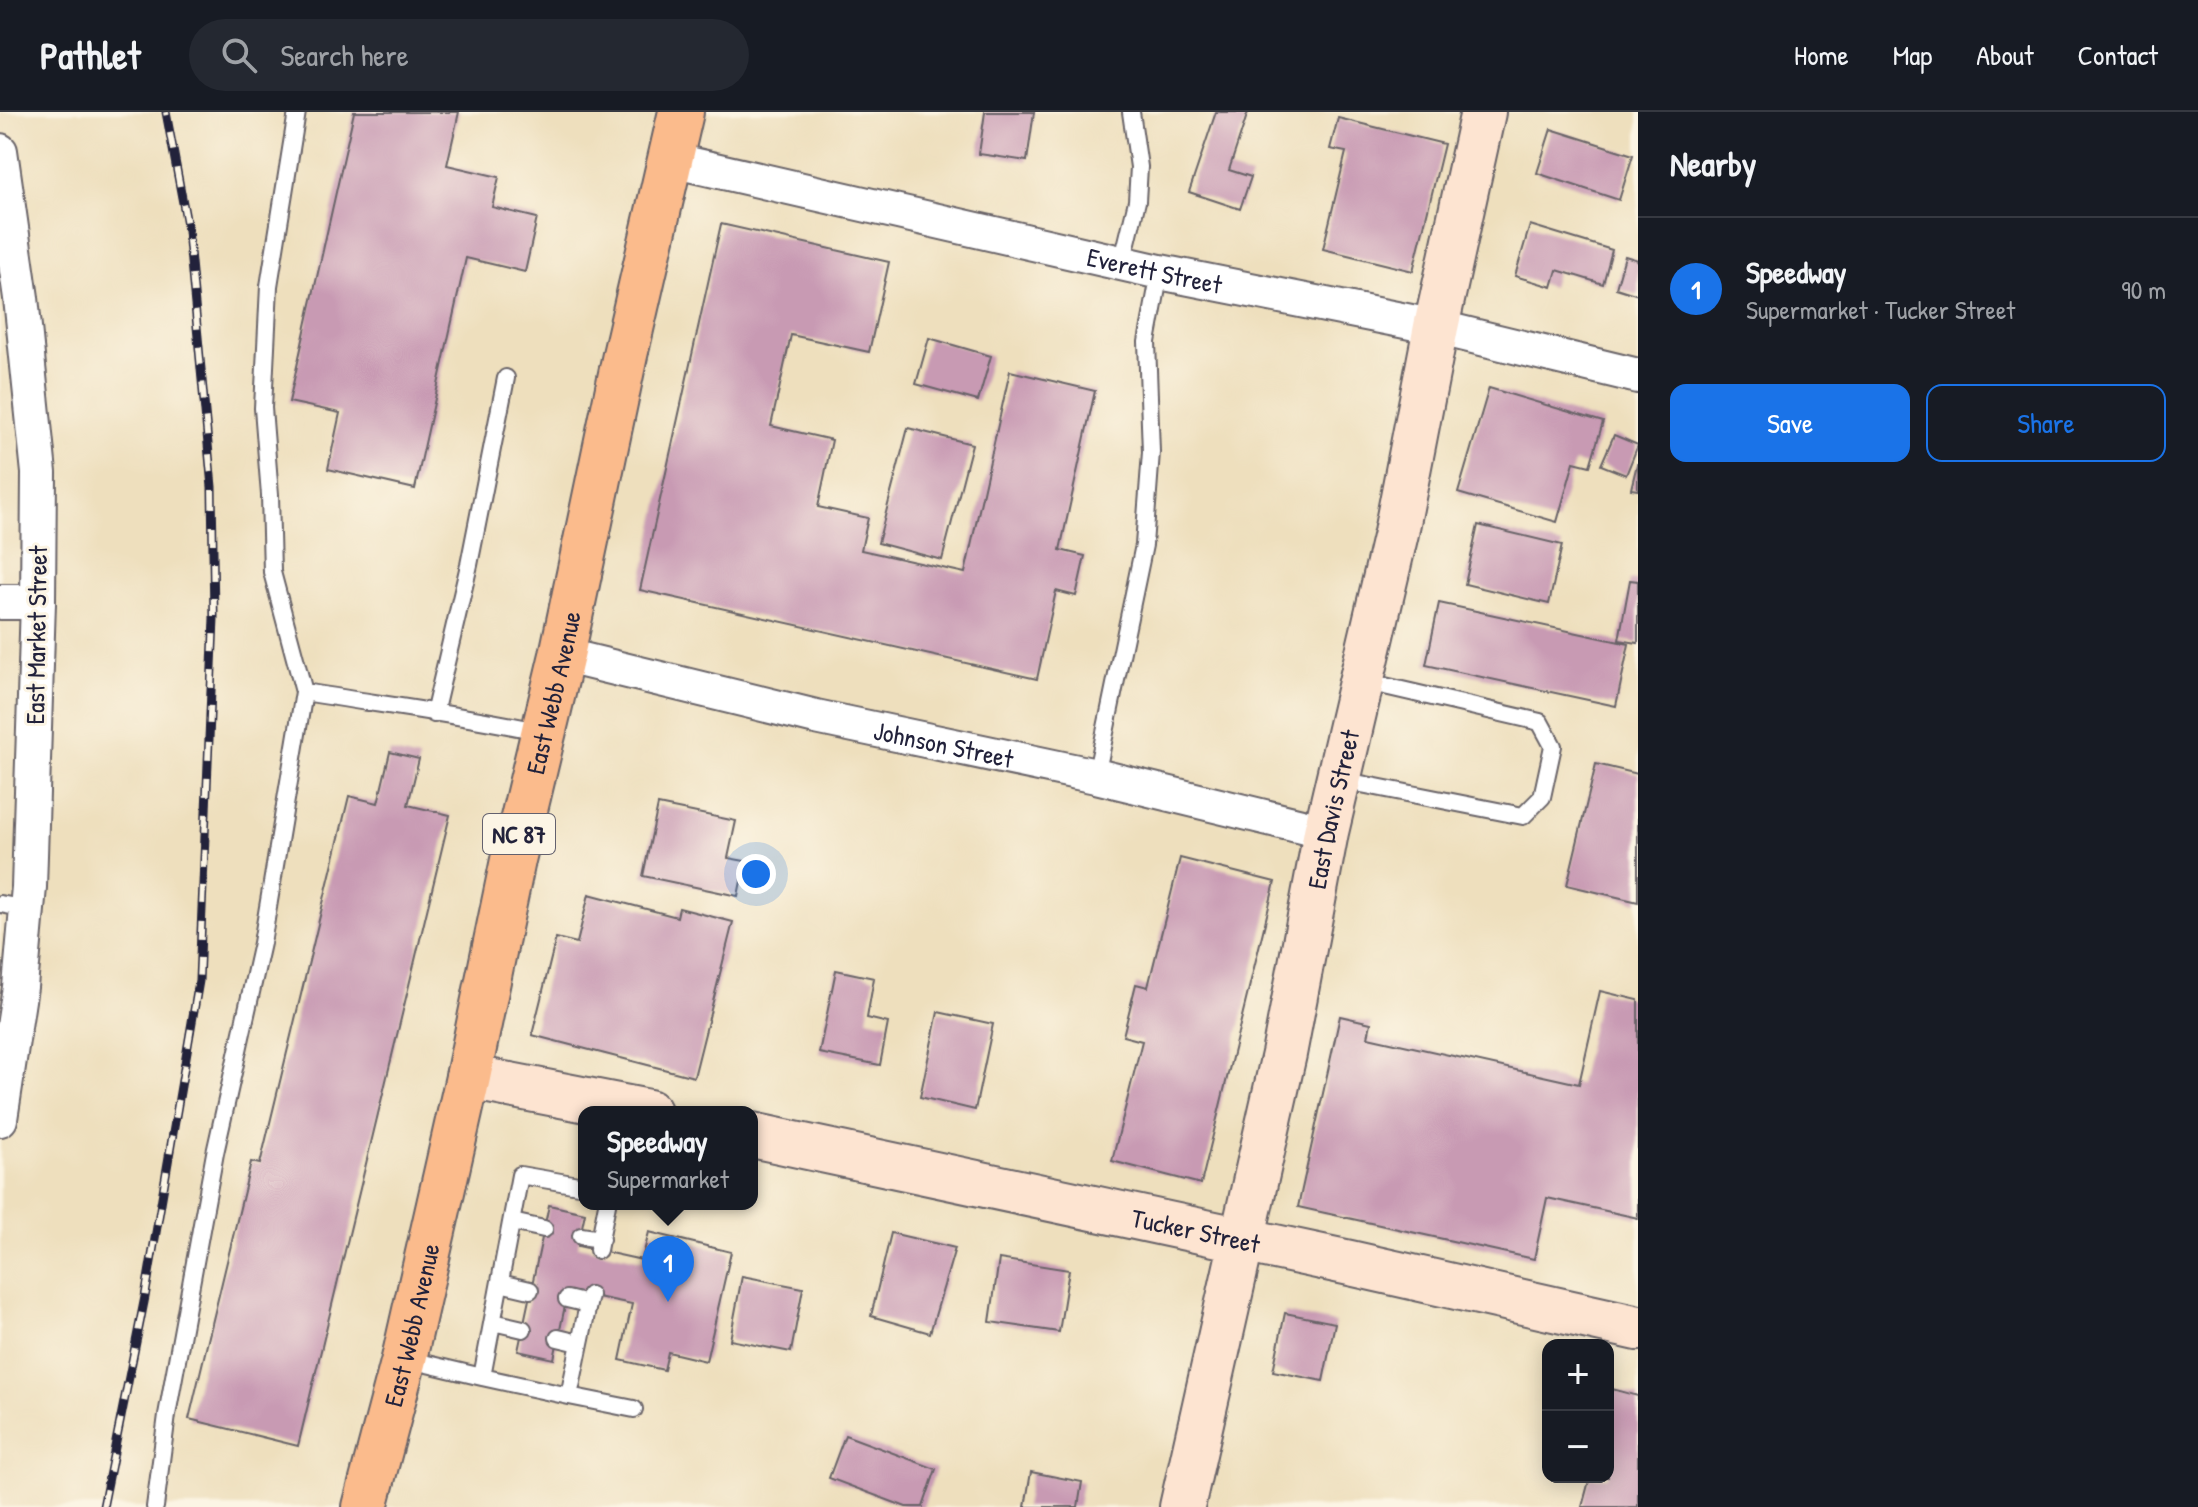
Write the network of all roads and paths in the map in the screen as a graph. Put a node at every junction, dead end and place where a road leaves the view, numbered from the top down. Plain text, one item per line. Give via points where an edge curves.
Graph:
1 (297, 112) edge
2 (681, 112) edge
3 (1131, 112) edge
4 (1483, 112) edge
5 (0, 151) edge
6 (671, 160) junction
7 (1122, 263) junction
8 (1160, 272) junction
9 (1436, 327) junction
10 (1638, 376) edge
11 (506, 378) dead end
12 (0, 602) edge
13 (38, 602) junction
14 (562, 655) junction
15 (1362, 680) junction
16 (304, 692) junction
17 (434, 714) junction
18 (544, 732) junction
19 (1096, 776) junction
20 (1339, 779) junction
21 (1326, 832) junction
22 (14, 906) edge
23 (468, 1077) junction
24 (613, 1106) edge
25 (0, 1119) edge
26 (758, 1136) edge
27 (578, 1185) edge
28 (606, 1210) edge
29 (512, 1222) junction
30 (544, 1229) dead end
31 (581, 1236) dead end
32 (1240, 1241) junction
33 (500, 1283) junction
34 (530, 1290) dead end
35 (567, 1299) dead end
36 (493, 1322) junction
37 (1638, 1328) edge
38 (523, 1329) dead end
39 (558, 1338) dead end
40 (579, 1343) junction
41 (404, 1359) junction
42 (482, 1377) junction
43 (569, 1396) junction
44 (634, 1409) dead end
45 (155, 1507) edge
46 (365, 1507) edge
47 (1182, 1507) edge

1 - 16 lane via 269,286 263,408 272,572
2 - 6 highway, East Webb Avenue / NC 87
3 - 7 lane via 1139,167 1137,201
4 - 9 street, East Davis Street
5 - 13 street, East Market Street via 39,473
6 - 7 street, Everett Street
6 - 14 highway, East Webb Avenue / NC 87
7 - 8 street, Everett Street
8 - 9 street, Everett Street
8 - 19 lane via 1147,342 1151,452 1144,545
9 - 10 street, Everett Street
9 - 15 street, East Davis Street
11 - 17 lane
12 - 13 street
13 - 22 street, East Market Street
14 - 18 highway, East Webb Avenue / NC 87
14 - 19 street, Johnson Street via 816,717
15 - 20 street, East Davis Street
15 - 20 lane via 1540,722 1553,746 1542,797 1523,816
16 - 17 lane
16 - 45 lane via 262,943 215,1153 175,1369
17 - 18 lane
18 - 23 highway, East Webb Avenue / NC 87
19 - 21 street, Johnson Street
20 - 21 street, East Davis Street
21 - 32 street, East Davis Street via 1284,1054
22 - 25 street, East Market Street via 20,987
23 - 24 street
23 - 41 highway, East Webb Avenue / NC 87
26 - 32 street, Tucker Street
27 - 29 lane via 520,1175
28 - 31 lane via 600,1245
29 - 30 lane
29 - 33 lane
32 - 37 street, Tucker Street
32 - 47 street, East Davis Street
33 - 34 lane
33 - 36 lane
35 - 40 lane via 589,1300
36 - 38 lane
36 - 42 lane
39 - 40 lane
40 - 43 lane
41 - 42 lane
41 - 46 highway, East Webb Avenue / NC 87
42 - 43 lane
43 - 44 lane

